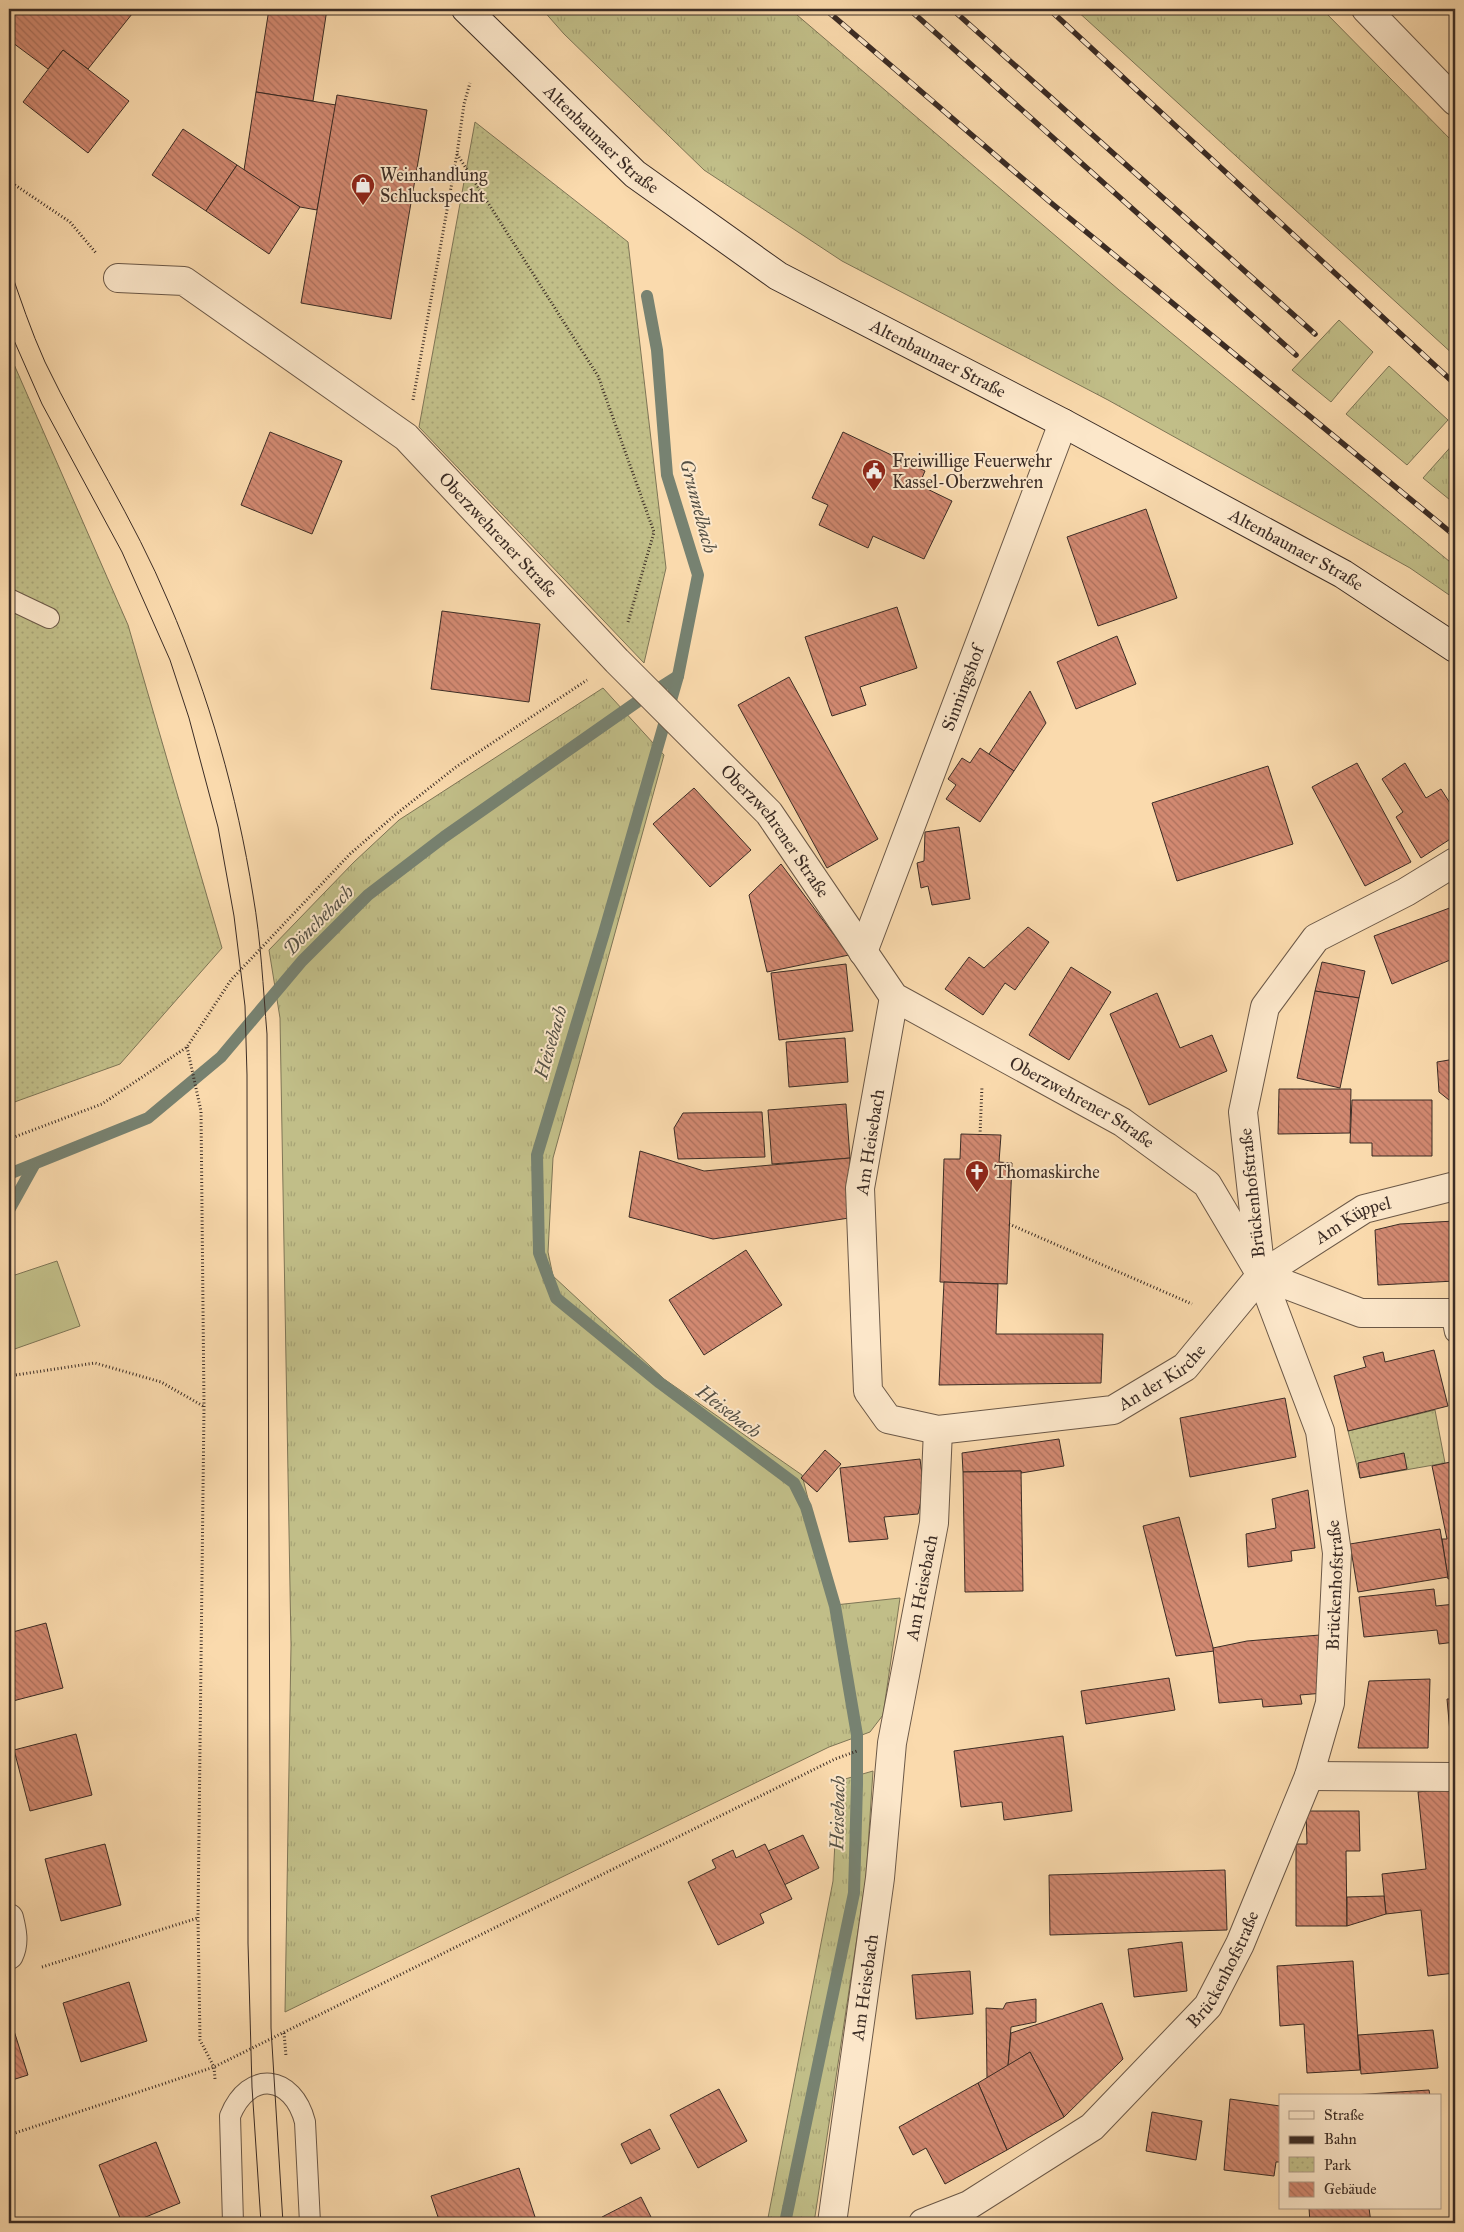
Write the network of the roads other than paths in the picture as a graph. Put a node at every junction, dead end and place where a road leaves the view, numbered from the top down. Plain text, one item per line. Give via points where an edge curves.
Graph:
1 (466, 9) edge
2 (1366, 9) edge
3 (1455, 101) edge
4 (118, 278) road end
5 (1063, 423) junction
6 (9, 599) edge
7 (49, 618) dead end
8 (1455, 648) edge
9 (1455, 862) edge
10 (863, 952) junction
11 (894, 997) junction
12 (1455, 1186) edge
13 (1261, 1275) junction
14 (1454, 1319) edge
15 (938, 1430) junction
16 (1309, 1776) junction
17 (1455, 1778) edge
18 (9, 1918) edge
19 (9, 1955) edge
20 (972, 2214) edge
21 (233, 2223) edge
22 (310, 2223) edge
23 (832, 2223) edge
24 (923, 2223) edge

1 - 5 street, Altenbaunaer Straße via 634,174 778,276
2 - 3 street
4 - 10 street, Oberzwehrener Straße via 184,281 406,437 617,661 768,812
5 - 8 street, Altenbaunaer Straße via 1343,574
5 - 10 street, Sinningshof
6 - 7 lane
9 - 13 street, Brückenhofstraße via 1406,892 1316,938 1265,1007 1242,1112
10 - 11 street, Oberzwehrener Straße
11 - 13 street, Oberzwehrener Straße via 1122,1122 1207,1184
11 - 15 street, Am Heisebach via 860,1188 868,1391 888,1419
12 - 13 street, Am Küppel via 1364,1209
13 - 14 street via 1360,1312
13 - 15 street, An der Kirche via 1184,1367 1113,1410
13 - 16 street, Brückenhofstraße via 1320,1431 1337,1553 1330,1703
15 - 23 street, Am Heisebach via 934,1523 892,1743 880,1878
16 - 17 street
16 - 20 street, Brückenhofstraße via 1240,1944 1208,2006 1092,2127
18 - 19 street via 13,1931
20 - 24 street, Brückenhofstraße
21 - 22 lane via 230,2116 242,2095 252,2086 262,2083 286,2089 302,2110

